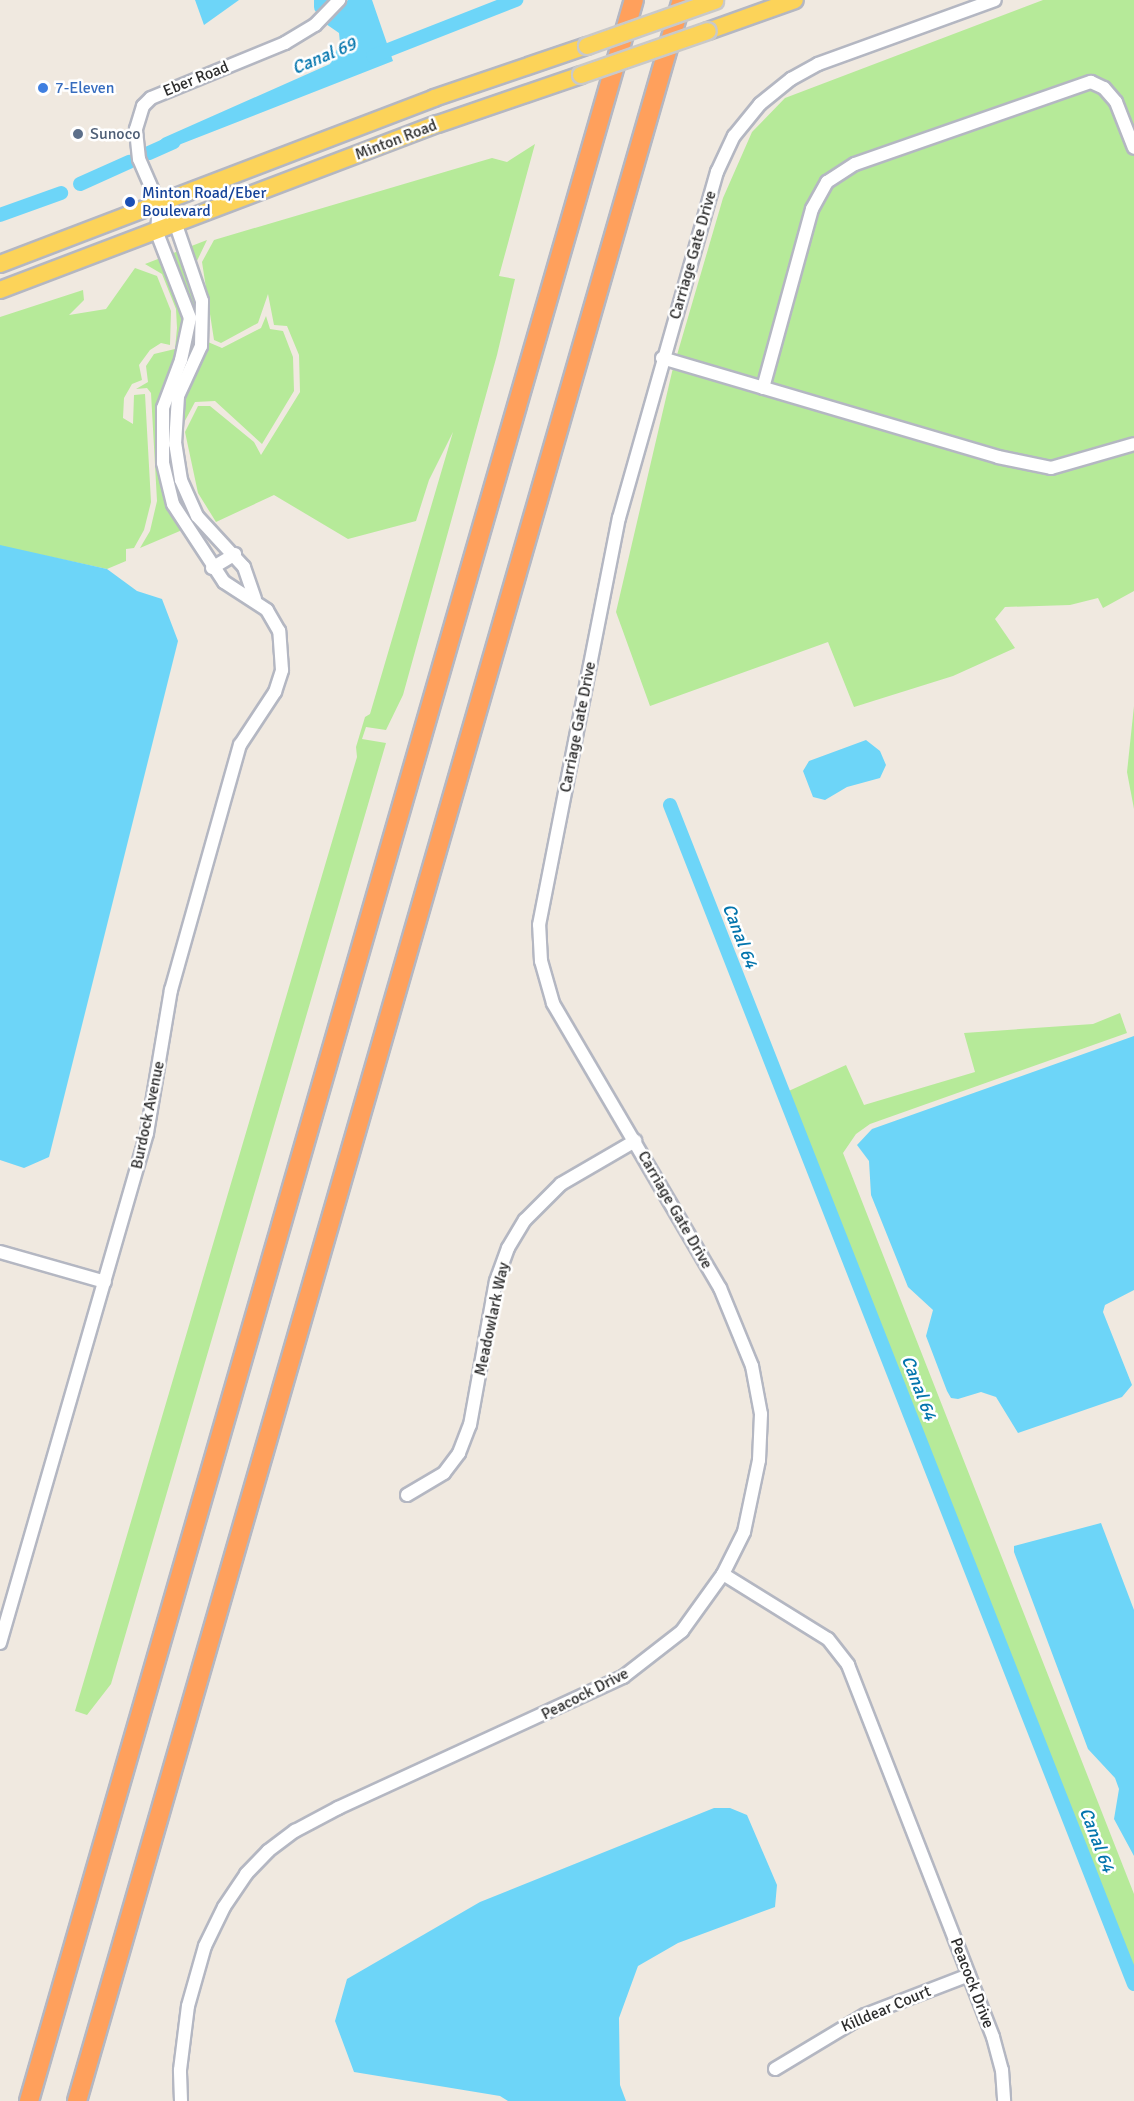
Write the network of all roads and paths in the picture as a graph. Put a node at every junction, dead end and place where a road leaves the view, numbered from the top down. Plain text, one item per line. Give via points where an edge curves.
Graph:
1 (339, 0) edge
2 (634, 0) edge
3 (682, 0) edge
4 (716, 0) edge
5 (795, 0) edge
6 (995, 0) edge
7 (1134, 148) edge
8 (159, 206) junction
9 (176, 225) junction
10 (157, 232) junction
11 (0, 264) edge
12 (0, 290) edge
13 (663, 358) junction
14 (187, 363) junction
15 (763, 388) junction
16 (1134, 444) edge
17 (177, 461) junction
18 (163, 463) junction
19 (200, 520) junction
20 (189, 533) junction
21 (235, 554) junction
22 (212, 568) junction
23 (255, 599) junction
24 (635, 1141) junction
25 (0, 1252) edge
26 (105, 1282) junction
27 (407, 1496) dead end
28 (723, 1574) junction
29 (0, 1643) edge
30 (969, 1976) junction
31 (775, 2069) dead end
32 (29, 2101) edge
33 (77, 2101) edge
34 (182, 2101) edge
35 (1004, 2101) edge

1 - 8 street, Eber Road via 315,25 285,43 165,90 143,106 135,141
2 - 32 highway
3 - 33 highway
4 - 8 main road, Minton Road, bridge via 434,98
5 - 9 main road, Minton Road, bridge via 438,124
6 - 13 street, Carriage Gate Drive via 818,64 760,104 734,136 717,172
7 - 15 street via 1116,102 1104,88 1090,82 855,164 827,182 812,209
8 - 9 street, Eber Road
8 - 10 street, Eber Road
8 - 11 main road, Minton Road
9 - 10 main road, Minton Road
9 - 14 street, Burdock Avenue via 202,301 201,346
10 - 12 main road, Minton Road
10 - 14 street, Burdock Avenue via 190,318
13 - 15 street
13 - 24 street, Carriage Gate Drive via 619,518 538,924 541,962 552,1003
14 - 17 street, Burdock Avenue via 178,396
14 - 18 street, Burdock Avenue via 163,408
15 - 16 street via 998,457 1051,468
17 - 18 street
17 - 19 street, Burdock Avenue via 181,480
18 - 20 street, Burdock Avenue via 173,504
19 - 20 street
19 - 21 street, Burdock Avenue
20 - 22 street, Burdock Avenue
21 - 22 street
21 - 23 street, Burdock Avenue
22 - 23 street, Burdock Avenue via 224,582
23 - 26 street, Burdock Avenue via 279,630 282,670 275,692 240,745 171,990 147,1133
24 - 27 street, Meadowlark Way via 561,1184 525,1220 508,1248 496,1281 470,1425 459,1453 444,1473
24 - 28 street, Carriage Gate Drive via 720,1288 752,1366 761,1414 759,1460 744,1532
25 - 26 street
26 - 29 street, Burdock Avenue
28 - 30 street, Peacock Drive via 828,1639 848,1665
28 - 34 street, Peacock Drive via 682,1631 623,1677 338,1808 268,1851 224,1906 205,1946 188,2006 180,2070
30 - 31 street, Killdear Court via 865,2015
30 - 35 street, Peacock Drive via 993,2037

